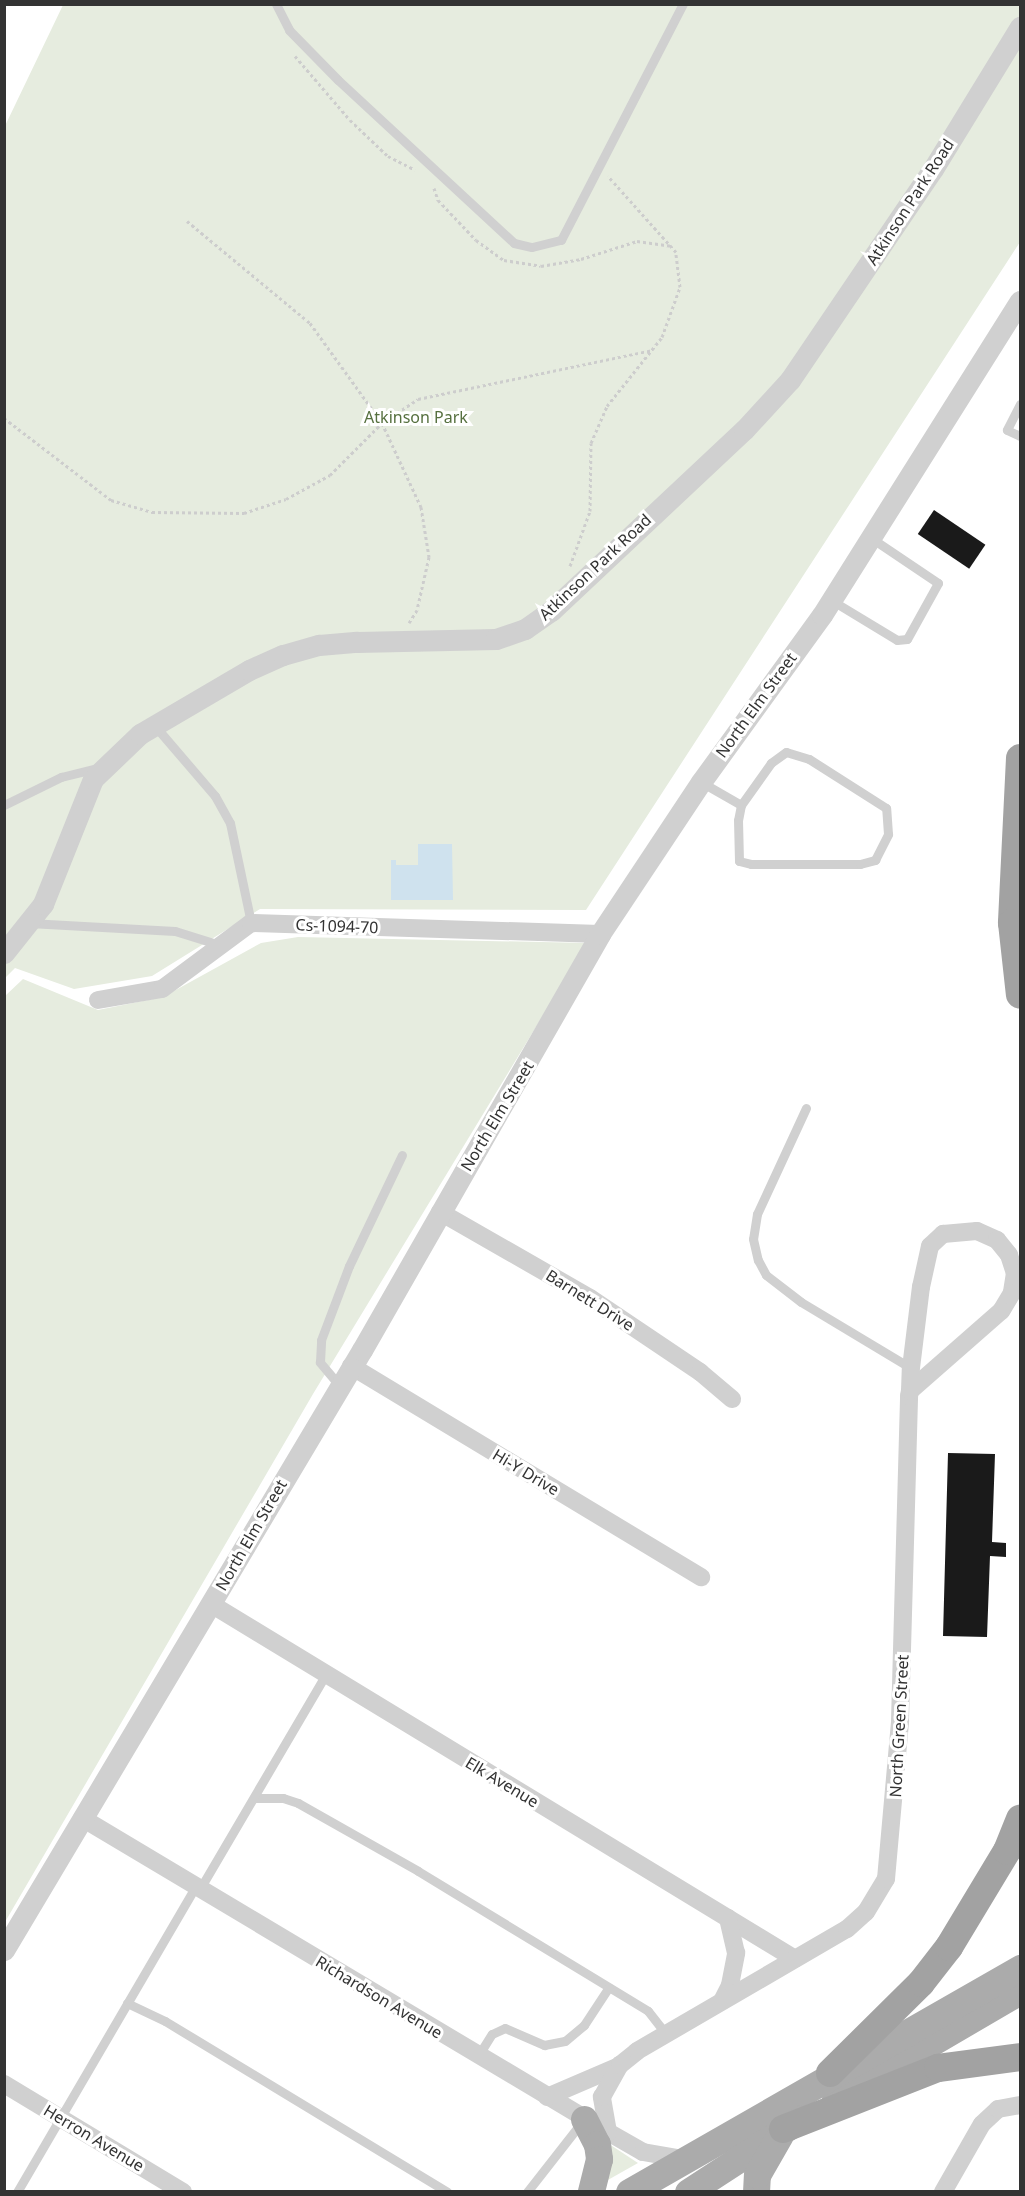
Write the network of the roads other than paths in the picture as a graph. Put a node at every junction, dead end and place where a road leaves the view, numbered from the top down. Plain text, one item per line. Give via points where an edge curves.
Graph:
1 (276, 4) edge
2 (683, 4) edge
3 (1020, 27) edge
4 (1020, 301) edge
5 (1020, 404) edge
6 (1020, 436) edge
7 (869, 536) junction
8 (831, 600) junction
9 (155, 726) junction
10 (1020, 758) edge
11 (103, 766) junction
12 (700, 782) junction
13 (4, 805) edge
14 (741, 805) junction
15 (29, 923) junction
16 (251, 923) junction
17 (600, 934) junction
18 (221, 945) junction
19 (4, 953) edge
20 (1020, 995) edge
21 (98, 1000) dead end
22 (806, 1108) dead end
23 (402, 1155) dead end
24 (441, 1212) junction
25 (351, 1366) junction
26 (911, 1368) junction
27 (339, 1384) junction
28 (910, 1391) junction
29 (732, 1399) dead end
30 (701, 1577) dead end
31 (211, 1605) junction
32 (325, 1676) junction
33 (255, 1798) junction
34 (82, 1818) junction
35 (1020, 1819) edge
36 (199, 1886) junction
37 (728, 1918) junction
38 (4, 1950) edge
39 (795, 1959) junction
40 (1020, 1968) edge
41 (609, 1987) junction
42 (1020, 1991) edge
43 (722, 2001) junction
44 (127, 2003) junction
45 (666, 2034) junction
46 (478, 2056) junction
47 (1020, 2057) edge
48 (620, 2065) junction
49 (830, 2073) junction
50 (4, 2084) edge
51 (547, 2097) junction
52 (1020, 2105) edge
53 (59, 2117) junction
54 (584, 2119) junction
55 (783, 2129) junction
56 (608, 2132) junction
57 (683, 2159) junction
58 (697, 2190) edge
59 (18, 2192) edge
60 (183, 2192) edge
61 (447, 2192) edge
62 (527, 2192) edge
63 (591, 2192) edge
64 (629, 2192) edge
65 (756, 2192) edge
66 (943, 2192) edge

1 - 2 lane via 289,30 338,80 513,243 532,247 561,240
3 - 9 street, Atkinson Park Road via 933,169 810,354 744,429 551,611 525,629 480,642 319,645 283,655 249,670
4 - 7 street, North Elm Street
5 - 6 lane via 1007,430
7 - 8 street, North Elm Street
7 - 8 lane via 938,583 908,639 897,640
8 - 12 street, North Elm Street
9 - 11 street, Atkinson Park Road
9 - 16 lane via 215,796 230,822
10 - 20 highway via 1012,922
11 - 13 lane via 62,777
11 - 15 street, Atkinson Park Road via 86,792 57,873
12 - 14 lane
12 - 17 street, North Elm Street
14 - 14 lane via 739,861 751,864 860,864 875,860 888,834 886,808 808,759 786,752 771,763
15 - 18 lane via 176,931
15 - 19 street, Atkinson Park Road
16 - 17 street, Cs-1094-70
16 - 18 street
17 - 24 street, North Elm Street
18 - 21 street via 162,989
22 - 26 lane via 757,1214 753,1239 758,1260 766,1275 801,1302
23 - 27 lane via 350,1266 321,1340 321,1362
24 - 25 street, North Elm Street
24 - 29 street, Barnett Drive via 590,1298 700,1372
25 - 27 street, North Elm Street
25 - 30 street, Hi-Y Drive
26 - 28 street, North Green Street
26 - 28 street, North Green Street via 930,1246 943,1234 977,1231 997,1240 1010,1255 1015,1273 1012,1293 1000,1311
27 - 31 street, North Elm Street
28 - 39 street, North Green Street via 900,1722 889,1870 879,1895 866,1912 847,1929
31 - 32 street, Elk Avenue
31 - 34 street, North Elm Street
32 - 33 lane
32 - 37 street, Elk Avenue
33 - 36 lane
33 - 41 lane via 284,1798 298,1803
34 - 36 street, Richardson Avenue
34 - 38 street, North Elm Street
35 - 49 highway via 996,1871 949,1947 921,1983
36 - 44 lane
36 - 46 street, Richardson Avenue
37 - 39 street, Elk Avenue
37 - 43 street via 736,1953 730,1985
39 - 43 street, North Green Street
40 - 49 main road
41 - 45 lane via 655,2016
41 - 46 lane via 584,2025 565,2041 544,2045 505,2028 492,2034
42 - 55 main road
43 - 45 street, North Green Street
44 - 53 lane
44 - 61 lane
45 - 48 street, North Green Street
46 - 51 street, Richardson Avenue
47 - 55 highway via 938,2068
48 - 51 street, North Green Street
48 - 56 street, North Green Street via 602,2097
49 - 57 main road
50 - 53 street, Herron Avenue
51 - 54 street, Richardson Avenue
52 - 66 street via 998,2109 982,2124
53 - 59 lane
53 - 60 street, Herron Avenue
54 - 56 street, Richardson Avenue
54 - 62 lane
54 - 63 main road via 597,2144 599,2158
55 - 58 main road
55 - 65 main road via 757,2175
56 - 57 street, Richardson Avenue via 643,2152
57 - 64 main road

